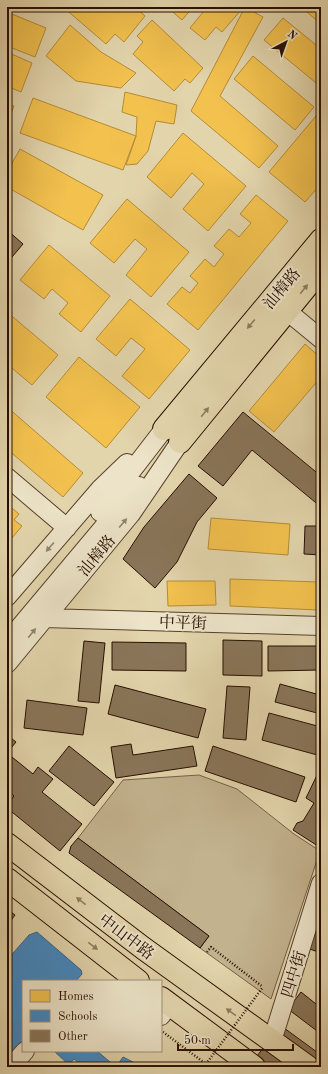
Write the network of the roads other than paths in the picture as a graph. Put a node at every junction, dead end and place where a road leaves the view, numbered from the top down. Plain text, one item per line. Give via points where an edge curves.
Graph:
1 (321, 240) edge
2 (321, 269) edge
3 (287, 311) junction
4 (321, 339) edge
5 (172, 435) junction
6 (7, 477) edge
7 (117, 501) junction
8 (67, 528) junction
9 (7, 597) edge
10 (44, 618) junction
11 (7, 623) edge
12 (321, 626) edge
13 (7, 642) edge
14 (7, 664) edge
15 (7, 844) edge
16 (7, 879) edge
17 (321, 884) edge
18 (137, 980) edge
19 (164, 1006) edge
20 (272, 1041) junction
21 (24, 1052) edge
22 (11, 1067) edge
23 (254, 1067) edge
24 (308, 1067) edge

1 -> 5 main road, 汕樟路
3 -> 2 main road, 汕樟路
3 - 4 street
5 -> 3 main road, 汕樟路
5 - 7 street, 汕樟路
5 - 8 street, 汕樟路 via 100,489
10 -> 5 street, 汕樟路 via 131,514
6 - 8 street
7 - 11 street, 汕樟路
7 - 13 street, 汕樟路
8 -> 9 street, 汕樟路
10 - 12 street, 中平街
14 -> 10 street, 汕樟路
20 -> 15 main road, 中山中路 via 143,948
16 -> 18 main road, 中山中路
17 - 20 street, 四中街
19 - 23 main road
20 - 24 main road, 中山中路
21 - 22 street

